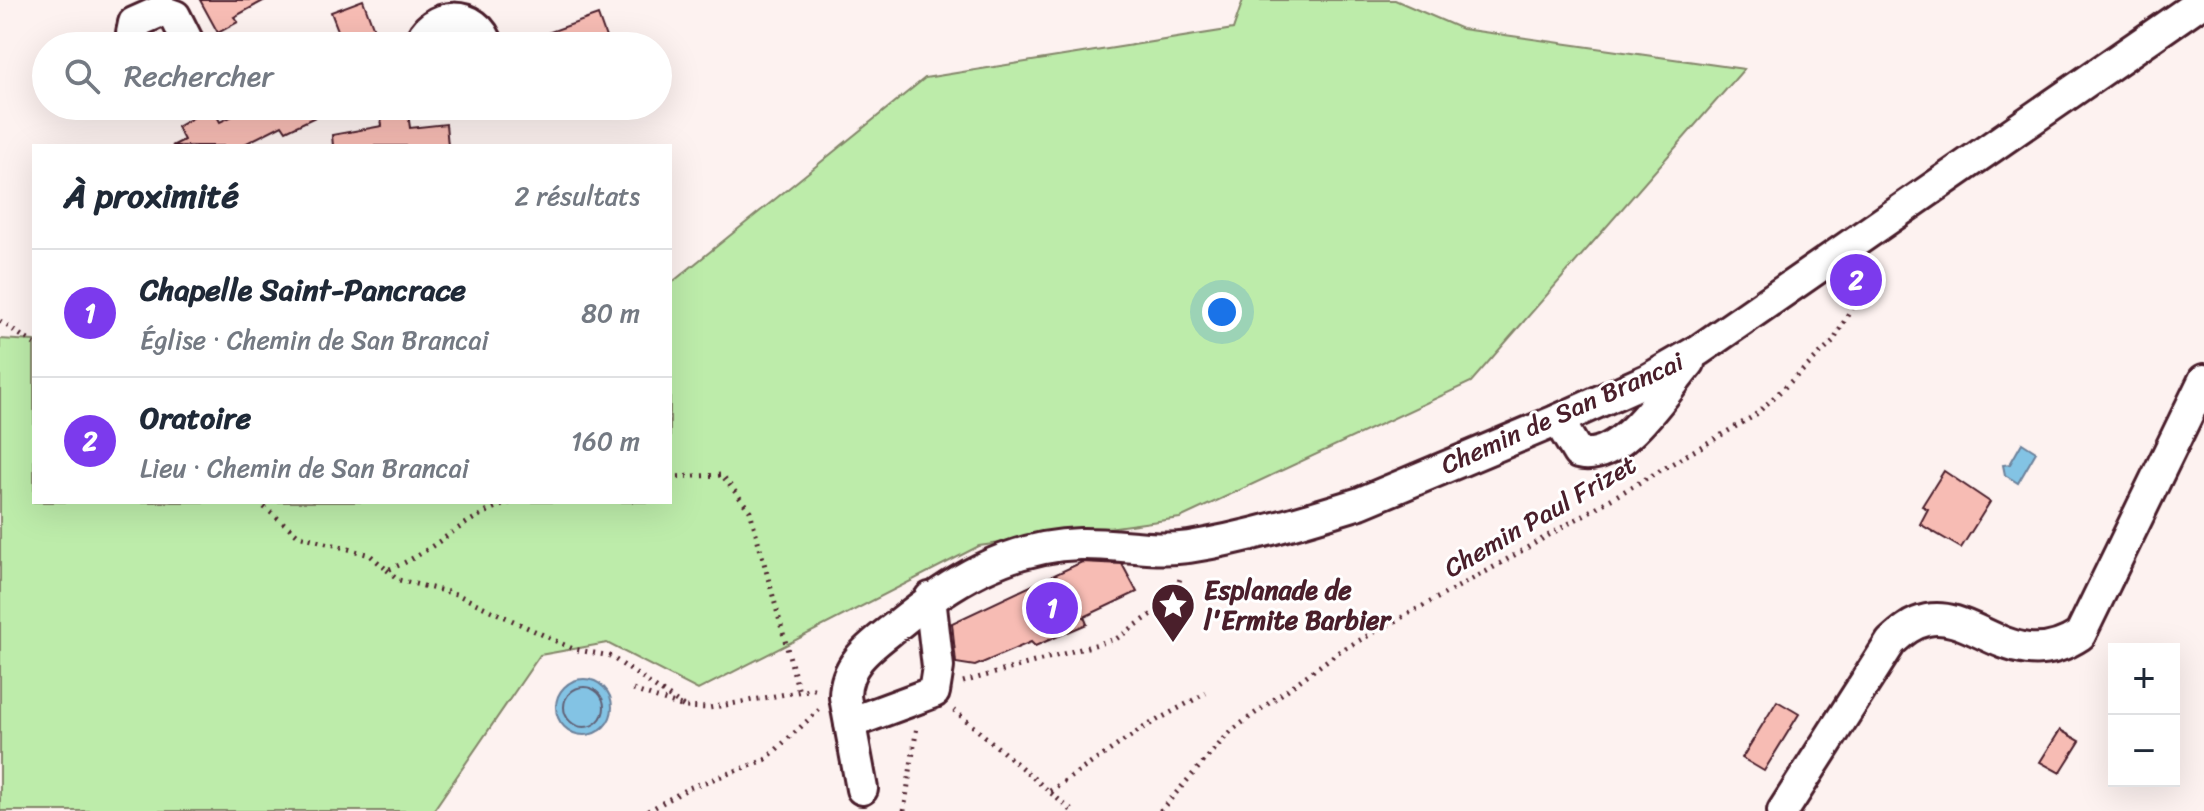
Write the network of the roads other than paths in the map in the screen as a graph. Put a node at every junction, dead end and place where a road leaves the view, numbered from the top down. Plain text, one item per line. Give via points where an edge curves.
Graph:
1 (2204, 0) edge
2 (441, 9) edge
3 (139, 21) edge
4 (182, 32) edge
5 (425, 32) edge
6 (478, 32) edge
7 (1699, 350) junction
8 (2204, 380) edge
9 (1558, 420) junction
10 (930, 598) junction
11 (850, 723) junction
12 (862, 789) dead end
13 (1783, 811) edge

1 - 7 street, Chemin de San Brancai
2 - 5 street
2 - 6 street
3 - 4 street via 155,12 171,14
7 - 9 street, Chemin de San Brancai
7 - 9 street via 1630,433 1608,451 1578,453
8 - 13 street via 2080,635 2056,648 2025,648 1948,620 1911,625 1883,654
9 - 10 street, Chemin de San Brancai via 1360,503 1190,547 1044,547 1005,558
10 - 11 street, Chemin de San Brancai via 857,657 845,684
10 - 11 street via 938,667 927,695
11 - 12 street

